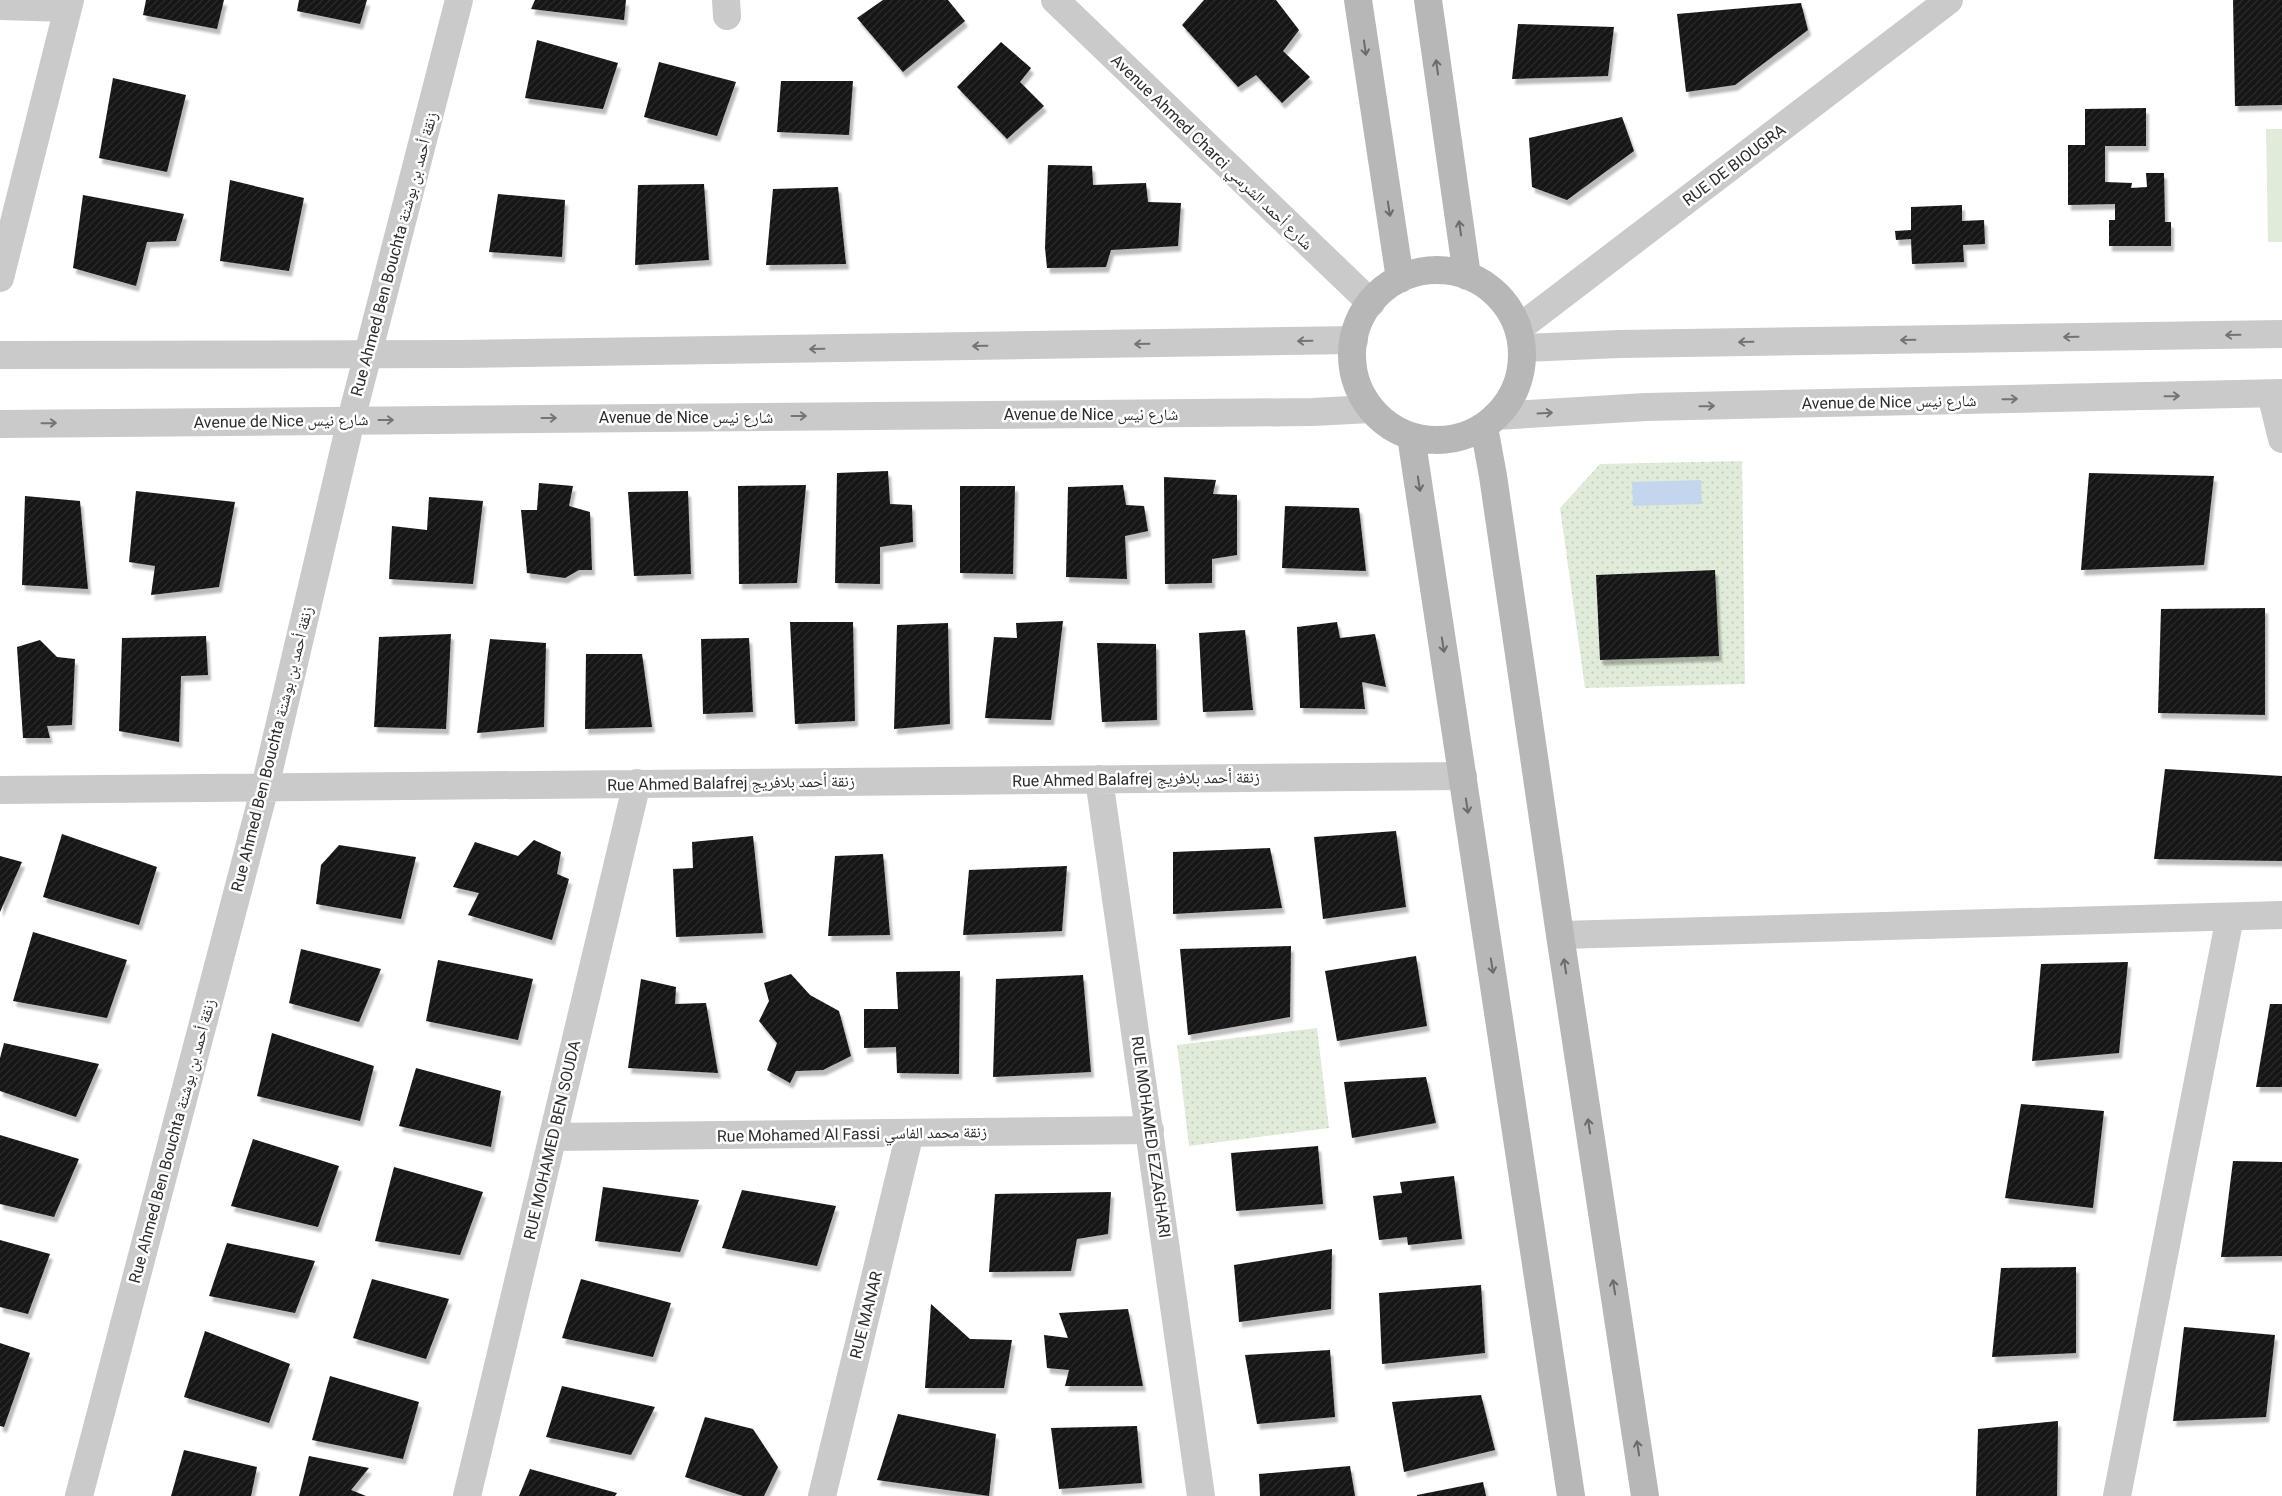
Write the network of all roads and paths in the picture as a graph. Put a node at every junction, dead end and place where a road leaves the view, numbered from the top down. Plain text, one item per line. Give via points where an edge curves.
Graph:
1 (459, 0) edge
2 (1055, 0) edge
3 (1358, 0) edge
4 (1428, 0) edge
5 (1949, 0) edge
6 (31, 3) edge
7 (69, 4) edge
8 (0, 6) edge
9 (1467, 276) junction
10 (0, 278) edge
11 (1400, 279) junction
12 (1370, 303) junction
13 (2282, 334) edge
14 (1520, 338) junction
15 (1354, 340) junction
16 (0, 355) edge
17 (367, 355) junction
18 (2277, 393) edge
19 (1371, 409) junction
20 (351, 420) junction
21 (1490, 422) junction
22 (0, 424) edge
23 (1411, 436) junction
24 (2282, 440) edge
25 (1463, 776) junction
26 (1099, 779) junction
27 (637, 784) junction
28 (265, 787) junction
29 (0, 790) edge
30 (2282, 915) edge
31 (2230, 917) junction
32 (1560, 935) junction
33 (1150, 1130) junction
34 (910, 1133) junction
35 (553, 1137) junction
36 (79, 1496) edge
37 (467, 1496) edge
38 (822, 1496) edge
39 (1201, 1496) edge
40 (1571, 1496) edge
41 (1646, 1496) edge
42 (2118, 1496) edge

1 - 17 street, Rue Ahmed Ben Bouchta زنقة أحمد بن بوشتة
2 - 12 street, Avenue Ahmed Charci شارع أحمد الشرسي
3 -> 11 main road
9 -> 4 main road
5 - 14 street, RUE DE BIOUGRA
6 - 7 street
6 - 8 street
7 - 10 street
9 - 11 main road via 1444,270 1421,272
9 - 14 main road via 1492,289 1510,311
11 - 12 main road
12 - 15 main road
13 -> 14 street via 1620,344
14 - 21 main road via 1520,376 1509,402
15 -> 17 street
15 - 19 main road via 1353,365 1359,388
16 - 17 street
17 - 20 street, Rue Ahmed Ben Bouchta زنقة أحمد بن بوشتة
21 -> 18 street, Avenue de Nice شارع نيس via 1646,407
18 - 24 street
20 -> 19 street, Avenue de Nice شارع نيس
19 - 23 main road via 1389,426
22 -> 20 street, Avenue de Nice شارع نيس
20 - 28 street, Rue Ahmed Ben Bouchta زنقة أحمد بن بوشتة
21 - 23 main road via 1460,438 1435,440
21 - 32 main road
23 -> 25 main road
25 - 26 street, Rue Ahmed Balafrej زنقة أحمد بلافريج
25 -> 40 main road
26 - 27 street, Rue Ahmed Balafrej زنقة أحمد بلافريج
26 - 33 street, RUE MOHAMED EZZAGHARI
27 - 28 street, Rue Ahmed Balafrej زنقة أحمد بلافريج
27 - 35 street, RUE MOHAMED BEN SOUDA
28 - 29 street, Rue Ahmed Balafrej زنقة أحمد بلافريج
28 - 36 street, Rue Ahmed Ben Bouchta زنقة أحمد بن بوشتة
30 - 31 street
31 - 32 street
31 - 42 street
41 -> 32 main road
33 - 34 street, Rue Mohamed Al Fassi زنقة محمد الفاسي
33 - 39 street, RUE MOHAMED EZZAGHARI
34 - 35 street, Rue Mohamed Al Fassi زنقة محمد الفاسي
34 - 38 street, RUE MANAR
35 - 37 street, RUE MOHAMED BEN SOUDA

